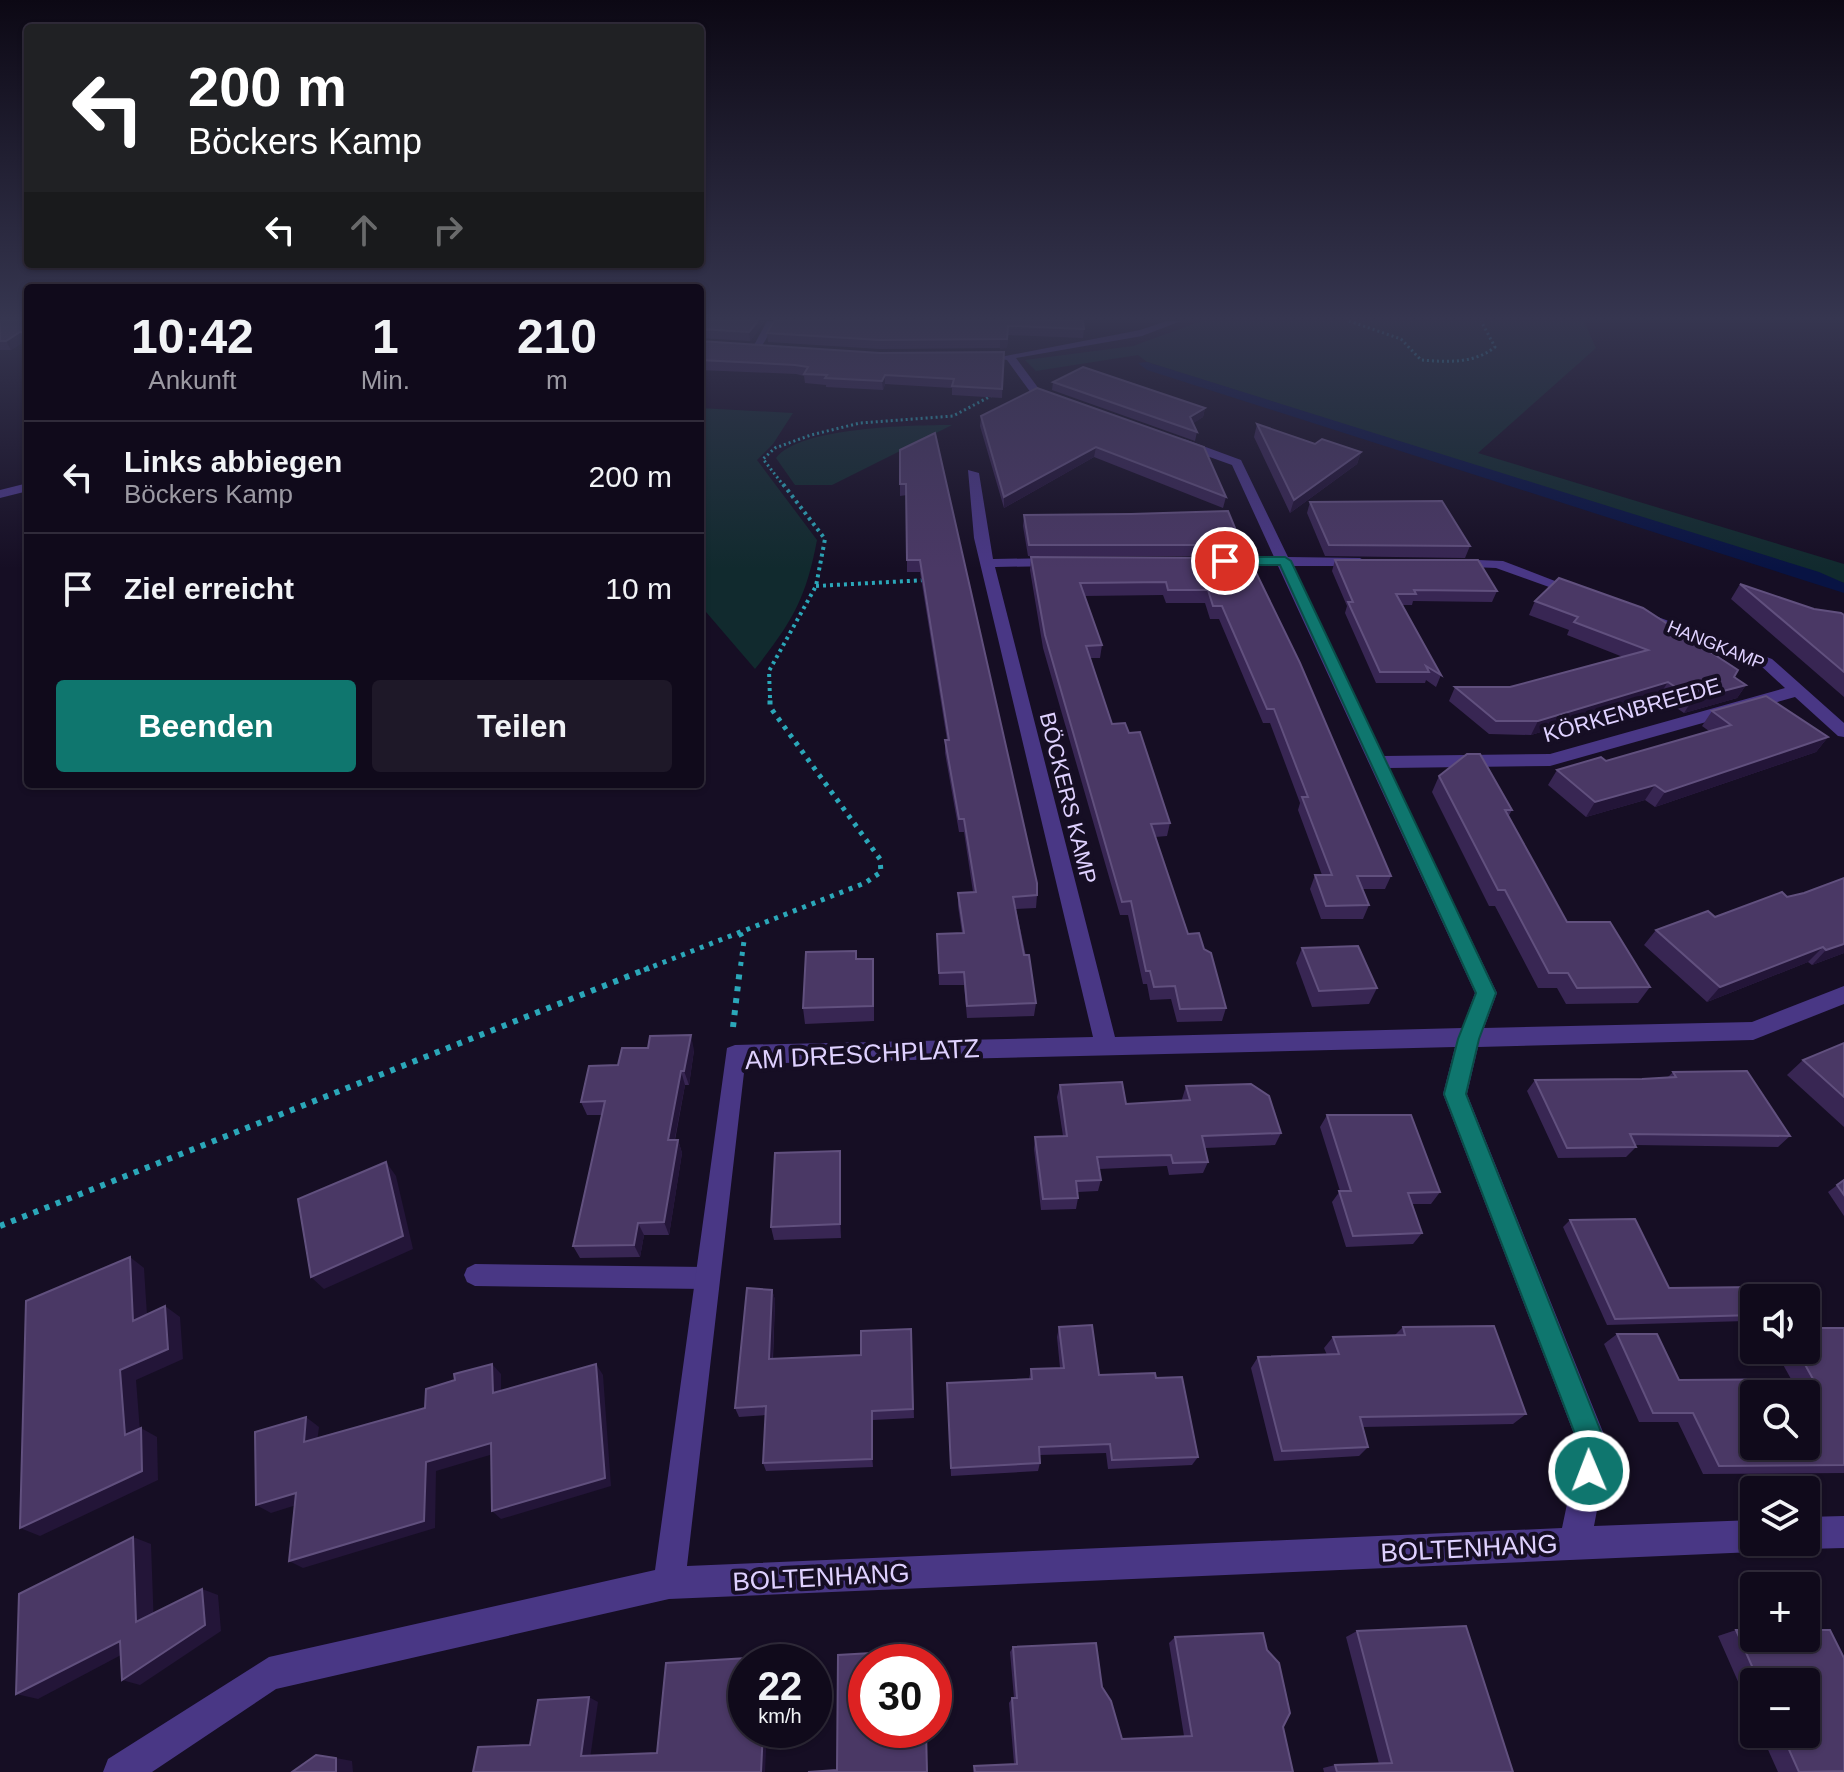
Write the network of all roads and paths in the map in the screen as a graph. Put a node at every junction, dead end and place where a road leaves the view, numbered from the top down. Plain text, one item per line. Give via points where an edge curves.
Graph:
1 (976, 404) edge
2 (1072, 404) edge
3 (1079, 406) edge
4 (1151, 432) edge
5 (973, 473) dead end
6 (24, 488) edge
7 (0, 494) edge
8 (1206, 561) edge
9 (1285, 561) junction
10 (1081, 562) edge
11 (1376, 562) edge
12 (987, 563) junction
13 (1437, 563) edge
14 (928, 580) edge
15 (816, 586) junction
16 (1600, 601) edge
17 (1629, 611) edge
18 (1799, 691) junction
19 (1844, 732) edge
20 (1379, 762) junction
21 (740, 933) junction
22 (1844, 995) edge
23 (1469, 1039) junction
24 (1106, 1045) junction
25 (735, 1055) junction
26 (0, 1226) edge
27 (475, 1275) dead end
28 (705, 1278) junction
29 (1844, 1532) edge
30 (1820, 1533) edge
31 (1740, 1537) edge
32 (1575, 1543) junction
33 (669, 1583) junction
34 (121, 1772) edge

1 - 15 path via 953,416 860,423 775,448 763,459 825,539
2 - 3 street
4 - 9 street, BOLTENHANG via 1237,463
5 - 12 street, BÖCKERS KAMP
6 - 7 street
8 - 9 street
9 - 11 street
9 - 20 street, BOLTENHANG
10 - 12 street
12 - 24 street, BÖCKERS KAMP
13 - 16 street via 1498,564
14 - 15 path
15 - 21 path via 769,671 770,707 880,859 881,872
17 - 18 street, HANGKAMP via 1760,658
18 - 19 street, HANGKAMP
18 - 20 street, KÖRKENBREEDE via 1550,760
20 - 23 street, BOLTENHANG via 1486,993
21 - 25 path via 744,941 731,1044
21 - 26 path
22 - 23 street, AM DRESCHPLATZ via 1753,1031
23 - 24 street, AM DRESCHPLATZ
23 - 32 street, BOLTENHANG via 1455,1094 1594,1447
24 - 25 street, AM DRESCHPLATZ
25 - 28 street, AM DRESCHPLATZ
27 - 28 lane
28 - 33 street, AM DRESCHPLATZ
29 - 30 street
31 - 32 street
32 - 33 street, BOLTENHANG
33 - 34 street, BOLTENHANG via 269,1674

